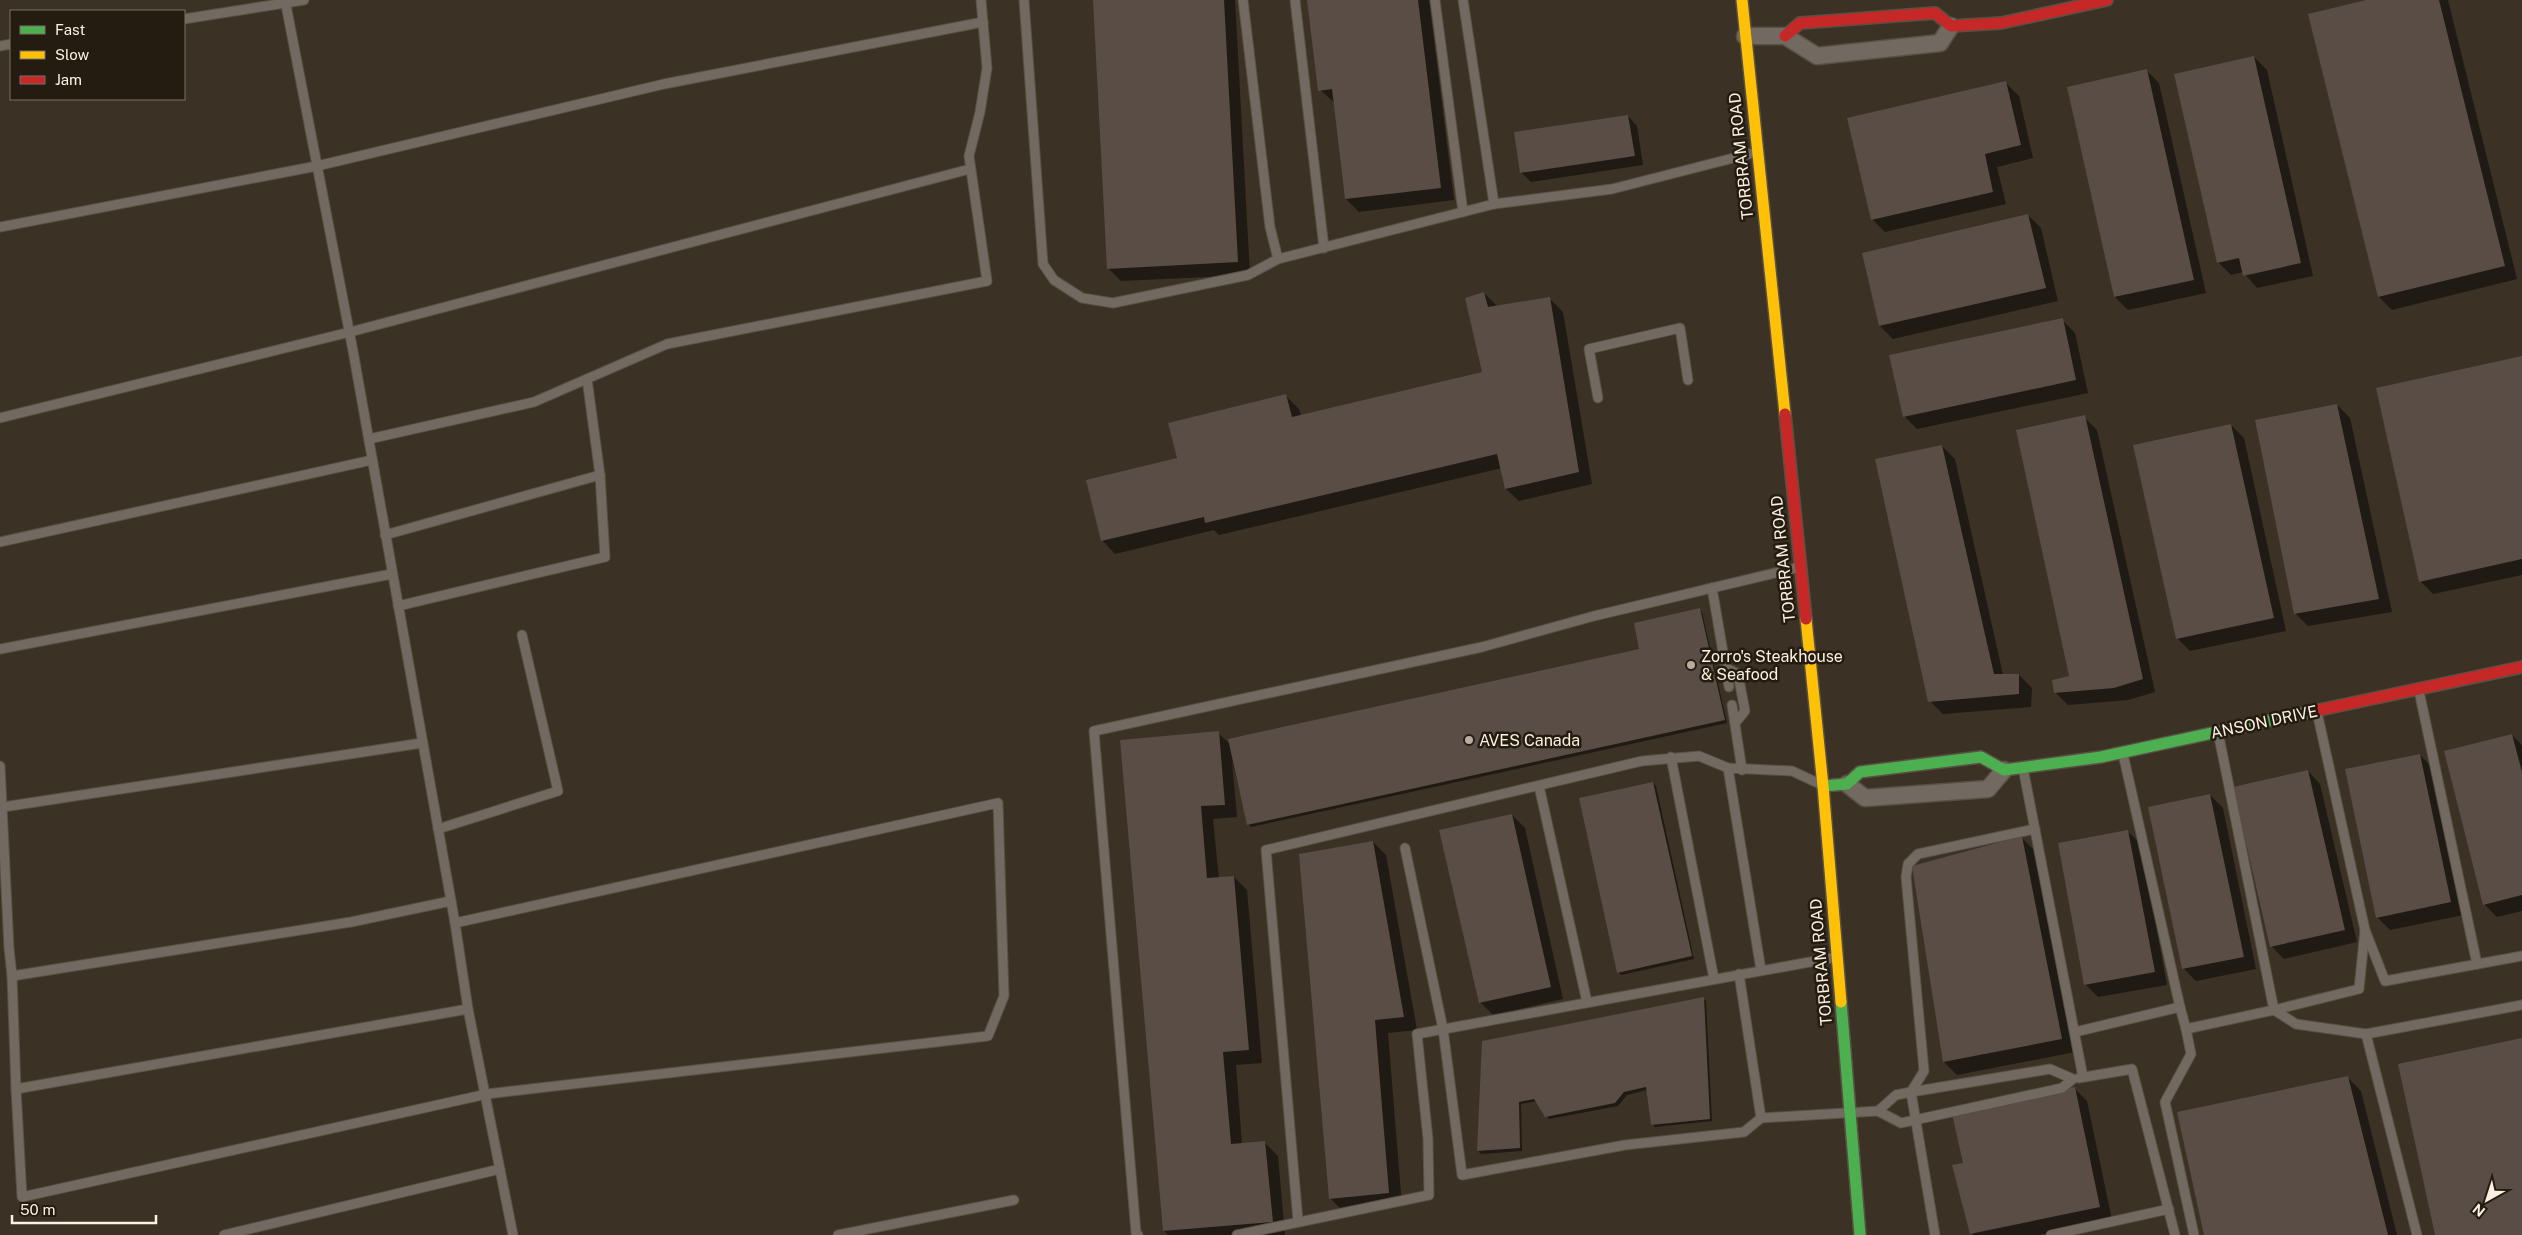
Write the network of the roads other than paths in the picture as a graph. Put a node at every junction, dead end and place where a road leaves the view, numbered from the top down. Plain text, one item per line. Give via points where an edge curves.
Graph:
1 (304, 0) edge
2 (981, 0) edge
3 (1024, 0) edge
4 (1243, 0) edge
5 (1295, 0) edge
6 (1435, 0) edge
7 (1463, 0) edge
8 (1742, 0) edge
9 (2107, 0) edge
10 (285, 2) edge
11 (185, 19) edge
12 (983, 22) junction
13 (1951, 26) junction
14 (1745, 36) junction
15 (1785, 36) junction
16 (1757, 152) junction
17 (317, 166) junction
18 (970, 169) junction
19 (1494, 204) junction
20 (1463, 212) junction
21 (0, 227) edge
22 (1324, 248) junction
23 (1278, 259) junction
24 (350, 332) junction
25 (587, 379) junction
26 (1688, 380) dead end
27 (1598, 398) dead end
28 (0, 418) edge
29 (369, 439) junction
30 (372, 460) junction
31 (600, 475) junction
32 (385, 535) junction
33 (0, 542) edge
34 (1800, 568) junction
35 (392, 574) junction
36 (1712, 588) junction
37 (398, 606) junction
38 (522, 634) dead end
39 (0, 649) edge
40 (2520, 667) edge
41 (1726, 668) junction
42 (2522, 680) edge
43 (1729, 688) dead end
44 (2418, 689) junction
45 (1732, 705) dead end
46 (2317, 711) junction
47 (1735, 724) junction
48 (2218, 732) junction
49 (422, 743) junction
50 (2122, 752) junction
51 (1672, 757) junction
52 (0, 766) edge
53 (2023, 767) junction
54 (1728, 768) junction
55 (1742, 770) junction
56 (2004, 770) junction
57 (1847, 784) junction
58 (1539, 786) junction
59 (1823, 786) junction
60 (3, 807) junction
61 (438, 829) junction
62 (2035, 829) junction
63 (1405, 848) dead end
64 (451, 901) junction
65 (455, 923) junction
66 (2365, 930) junction
67 (2522, 956) edge
68 (1837, 957) junction
69 (2477, 964) junction
70 (1761, 970) junction
71 (1739, 974) junction
72 (12, 976) junction
73 (1714, 979) junction
74 (1587, 1002) junction
75 (2522, 1005) edge
76 (2180, 1007) junction
77 (468, 1009) junction
78 (2274, 1010) junction
79 (1443, 1029) junction
80 (2186, 1029) junction
81 (2075, 1032) junction
82 (2366, 1034) junction
83 (2083, 1077) junction
84 (2073, 1079) junction
85 (16, 1089) junction
86 (1911, 1092) junction
87 (487, 1094) junction
88 (1878, 1111) junction
89 (1849, 1114) junction
90 (1760, 1118) junction
91 (1916, 1120) junction
92 (500, 1169) junction
93 (1014, 1200) dead end
94 (2169, 1209) junction
95 (1298, 1221) junction
96 (224, 1235) edge
97 (513, 1235) edge
98 (838, 1235) edge
99 (1138, 1235) edge
100 (1237, 1235) edge
101 (1860, 1235) edge
102 (1935, 1235) edge
103 (2051, 1235) edge
104 (2175, 1235) edge
105 (2194, 1235) edge
106 (2417, 1235) edge

1 - 10 lane
2 - 12 lane
3 - 23 lane via 1043,264 1054,280 1082,298 1113,303 1248,275
4 - 23 lane via 1270,227
5 - 22 lane
6 - 20 lane
7 - 19 lane
8 - 14 main road, TORBRAM ROAD
9 - 13 main road via 2001,23
10 - 11 lane
10 - 17 lane
12 - 17 lane via 664,84
12 - 18 lane via 987,68 968,156
13 - 15 main road via 1935,13 1800,23
13 - 15 street via 1940,43 1817,56
14 - 15 street
14 - 16 main road, TORBRAM ROAD
16 - 19 lane via 1612,189
16 - 34 main road, TORBRAM ROAD
17 - 21 lane
17 - 24 lane
18 - 24 lane
18 - 25 lane via 987,281 668,344
19 - 20 lane
20 - 22 lane
22 - 23 lane
24 - 28 lane
24 - 29 lane
25 - 29 lane via 534,402
25 - 31 lane
26 - 27 lane via 1680,328 1588,349
29 - 30 lane
30 - 32 lane
30 - 33 lane
31 - 32 lane
31 - 37 lane via 605,557
32 - 35 lane
34 - 36 lane
34 - 59 main road, TORBRAM ROAD
35 - 37 lane
35 - 39 lane
36 - 41 lane
36 - 99 lane via 1482,647 1094,731
37 - 49 lane
38 - 61 lane via 558,791
40 - 42 lane
40 - 44 main road, ANSON DRIVE
41 - 43 lane
41 - 47 lane via 1738,674 1745,711
44 - 46 main road, ANSON DRIVE
44 - 69 lane
45 - 47 lane
46 - 48 main road, ANSON DRIVE
46 - 66 lane
47 - 55 lane
48 - 50 main road, ANSON DRIVE
48 - 78 lane
49 - 60 lane
49 - 61 lane
50 - 53 main road, ANSON DRIVE
50 - 76 lane
51 - 54 lane via 1698,756
51 - 58 lane
51 - 73 lane
52 - 60 lane
53 - 56 main road, ANSON DRIVE
53 - 62 lane
54 - 55 lane
54 - 70 lane
55 - 59 lane via 1792,771
56 - 57 main road via 1981,757 1860,772
56 - 57 street via 1988,790 1865,798
57 - 59 main road
58 - 74 lane
58 - 95 lane via 1266,850
59 - 68 main road, TORBRAM ROAD
60 - 72 lane via 8,948
61 - 64 lane
62 - 81 lane
62 - 86 lane via 1918,854 1908,864 1906,877 1924,1071
63 - 79 lane
64 - 65 lane
64 - 72 lane via 351,922
65 - 77 lane
65 - 87 lane via 998,803 1004,996 988,1036
66 - 69 lane via 2385,981
66 - 78 lane via 2359,989
67 - 69 lane
68 - 70 lane
68 - 89 main road, TORBRAM ROAD
70 - 71 lane
71 - 73 lane
71 - 90 lane
72 - 85 lane
73 - 74 lane
74 - 79 lane
75 - 82 lane
76 - 80 lane
76 - 81 lane
77 - 85 lane
77 - 87 lane
78 - 80 lane
78 - 82 lane via 2296,1024
79 - 90 lane via 1462,1175 1625,1145 1744,1132
79 - 95 lane via 1417,1034 1428,1139 1429,1195
80 - 105 lane via 2191,1054 2165,1102
81 - 83 lane
82 - 106 lane
83 - 84 lane
83 - 94 lane via 2132,1070
84 - 86 lane via 2050,1069
84 - 91 lane via 2062,1088
85 - 87 lane via 22,1197
86 - 88 lane via 1896,1095
86 - 91 lane
87 - 92 lane
88 - 89 lane
88 - 91 lane via 1901,1123
89 - 90 lane
89 - 101 main road, TORBRAM ROAD
91 - 102 lane
92 - 96 lane
92 - 97 lane
93 - 98 lane
94 - 103 lane
94 - 104 lane
95 - 100 lane

